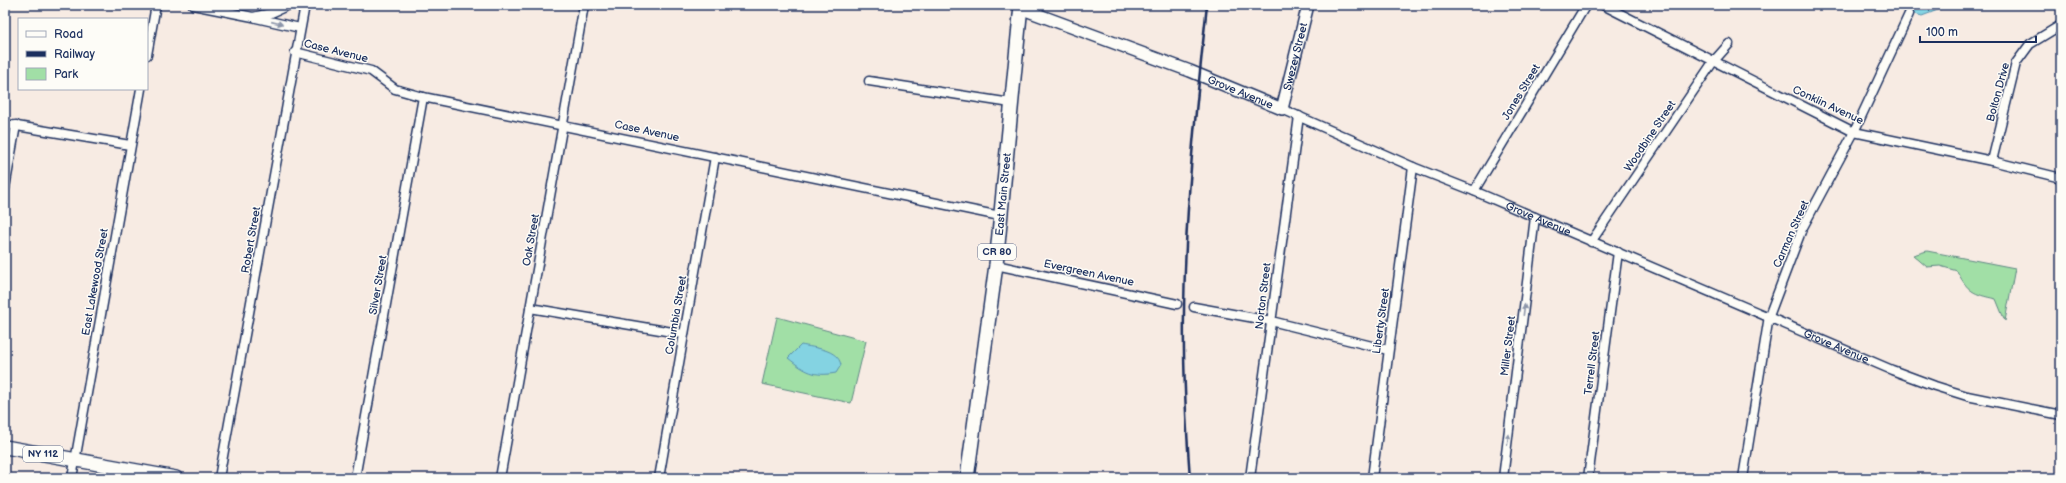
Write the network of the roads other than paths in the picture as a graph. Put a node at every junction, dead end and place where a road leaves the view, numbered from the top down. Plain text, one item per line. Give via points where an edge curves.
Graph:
1 (156, 5) edge
2 (193, 5) edge
3 (289, 5) edge
4 (305, 5) edge
5 (584, 5) edge
6 (1308, 5) edge
7 (1586, 5) edge
8 (1603, 5) edge
9 (1019, 6) edge
10 (1909, 14) dead end
11 (253, 17) junction
12 (2061, 25) edge
13 (300, 28) junction
14 (1729, 44) dead end
15 (148, 49) edge
16 (295, 52) junction
17 (1713, 62) junction
18 (868, 81) dead end
19 (141, 90) edge
20 (423, 96) junction
21 (1011, 104) junction
22 (1282, 109) junction
23 (1299, 116) junction
24 (5, 124) edge
25 (563, 125) junction
26 (16, 126) junction
27 (1854, 132) junction
28 (130, 145) junction
29 (715, 157) junction
30 (1992, 161) junction
31 (1413, 167) junction
32 (2061, 178) edge
33 (5, 188) edge
34 (1474, 190) junction
35 (1000, 216) junction
36 (1535, 217) junction
37 (1591, 242) junction
38 (1618, 252) junction
39 (996, 265) junction
40 (1177, 304) dead end
41 (1194, 307) dead end
42 (530, 308) junction
43 (1769, 316) junction
44 (1271, 321) junction
45 (684, 334) junction
46 (1388, 350) junction
47 (2061, 416) edge
48 (5, 447) edge
49 (75, 460) junction
50 (72, 478) edge
51 (176, 478) edge
52 (219, 478) edge
53 (355, 478) edge
54 (500, 478) edge
55 (659, 478) edge
56 (967, 478) edge
57 (1250, 478) edge
58 (1372, 478) edge
59 (1503, 478) edge
60 (1588, 478) edge
61 (1743, 478) edge

1 - 15 street
2 - 11 street
3 - 11 street
4 - 13 street, Robert Street
5 - 25 street, Oak Street
6 - 22 street, Swezey Street
7 - 34 street, Jones Street
8 - 17 street, Conklin Avenue
9 - 21 main road, East Main Street / CR 80
9 - 22 street, Grove Avenue
10 - 27 street, Carman Street
11 -> 13 street
12 - 30 street, Bolton Drive via 2030,44 2016,63
13 - 16 street, Robert Street
14 - 17 street, Woodbine Street
16 - 20 street, Case Avenue via 371,71 395,90
16 - 52 street, Robert Street
17 - 27 street, Conklin Avenue
17 - 37 street, Woodbine Street
18 - 21 street
19 - 28 street, East Lakewood Street
20 - 25 street, Case Avenue
20 - 53 street, Silver Street
21 - 35 main road, East Main Street / CR 80
22 - 23 street, Grove Avenue
23 - 31 street, Grove Avenue
23 - 44 street, Norton Street
24 - 26 street
25 - 29 street, Case Avenue
25 - 42 street, Oak Street
26 - 28 street
26 - 33 street
27 - 30 street, Conklin Avenue
27 - 43 street, Carman Street via 1802,229
28 - 49 street, East Lakewood Street
29 - 35 street, Case Avenue
29 - 45 street, Columbia Street
30 - 32 street, Conklin Avenue
31 - 34 street, Grove Avenue
31 - 46 street, Liberty Street
34 - 36 street, Grove Avenue
35 - 39 main road, East Main Street / CR 80
36 - 37 street, Grove Avenue
59 -> 36 street, Miller Street
37 - 38 street, Grove Avenue
38 - 43 street, Grove Avenue
38 - 60 street, Terrell Street
39 - 40 street, Evergreen Avenue
39 - 56 main road, East Main Street / CR 80
41 - 44 street
42 - 45 street
42 - 54 street, Oak Street
43 - 47 street, Grove Avenue via 1935,386 1967,396
43 - 61 street, Carman Street
44 - 46 street
44 - 57 street, Norton Street
45 - 55 street, Columbia Street
46 - 58 street, Liberty Street
48 - 49 main road, NY 112
49 - 50 street, East Lakewood Street
49 - 51 main road, NY 112

